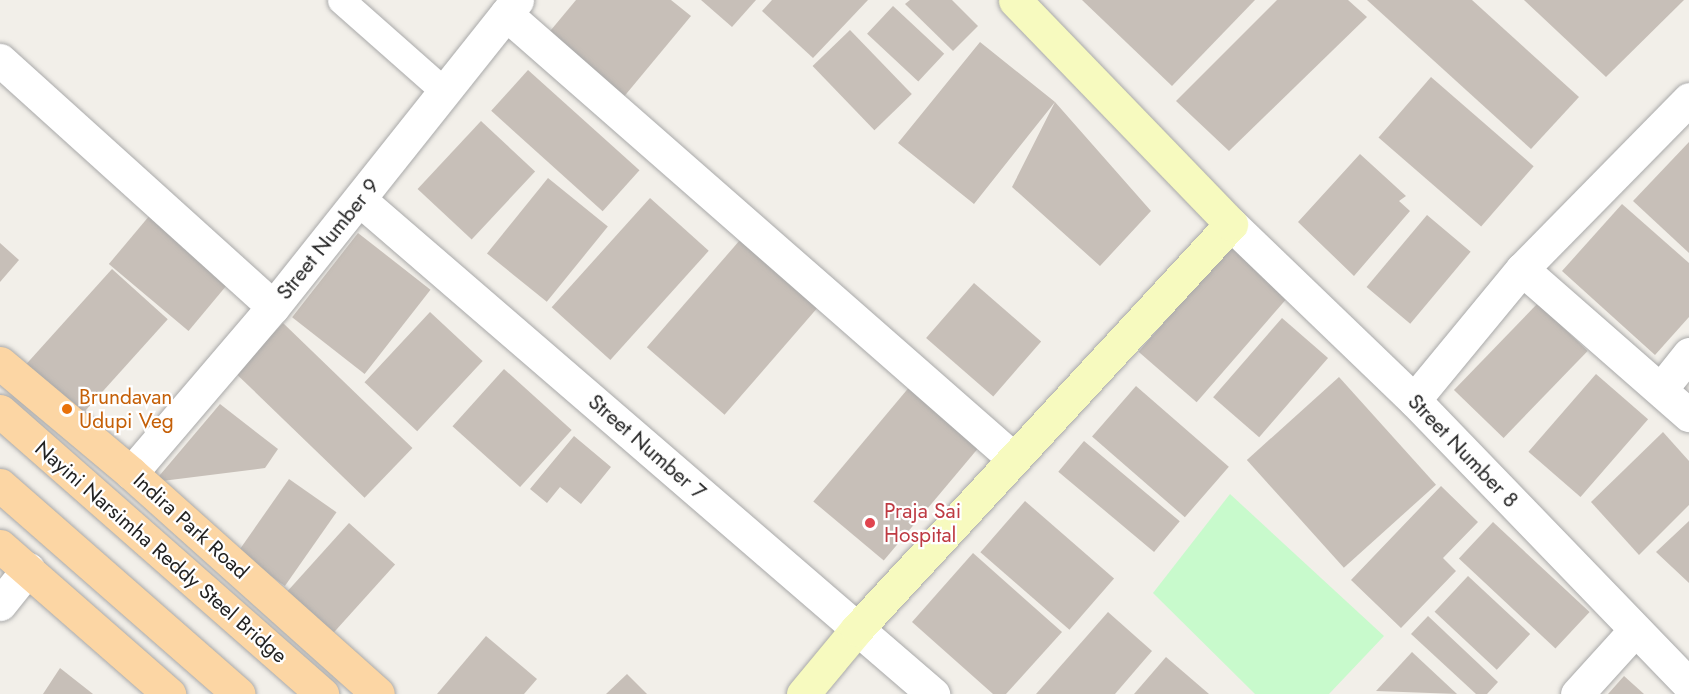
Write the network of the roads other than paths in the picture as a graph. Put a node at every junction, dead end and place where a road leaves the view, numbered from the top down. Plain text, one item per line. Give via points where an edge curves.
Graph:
1 (341, 0) edge
2 (1015, 0) edge
3 (512, 7) edge
4 (0, 60) edge
5 (444, 91) junction
6 (1689, 99) edge
7 (360, 200) junction
8 (1231, 224) junction
9 (1522, 269) junction
10 (273, 307) junction
11 (1689, 354) edge
12 (0, 363) edge
13 (1661, 389) junction
14 (1414, 399) junction
15 (0, 411) edge
16 (1689, 415) edge
17 (1014, 459) junction
18 (131, 472) junction
19 (0, 485) edge
20 (0, 546) edge
21 (28, 569) junction
22 (0, 604) edge
23 (857, 629) junction
24 (1635, 630) junction
25 (1689, 685) edge
26 (169, 694) edge
27 (239, 694) edge
28 (322, 694) edge
29 (378, 694) edge
30 (803, 694) edge
31 (933, 694) edge
32 (1577, 694) edge

1 - 5 lane
2 - 8 street
3 - 5 street, Street Number 9
3 - 17 street
4 - 10 street
5 - 7 street, Street Number 9
6 - 9 street
7 - 10 street, Street Number 9
7 - 23 street, Street Number 7
8 - 14 street, Street Number 8
8 - 17 street
9 - 13 street
9 - 14 street
10 - 18 street, Street Number 9
11 - 13 street
12 - 18 main road, Indira Park Road
13 - 16 street
14 - 24 street, Street Number 8
15 - 28 main road, Nayini Narsimha Reddy Steel Bridge
17 - 23 street
18 - 29 main road, Indira Park Road
19 - 27 main road
20 - 21 main road
21 - 22 street
21 - 26 main road
23 - 30 street
23 - 31 street, Street Number 7
24 - 25 street, Street Number 8
24 - 32 street

